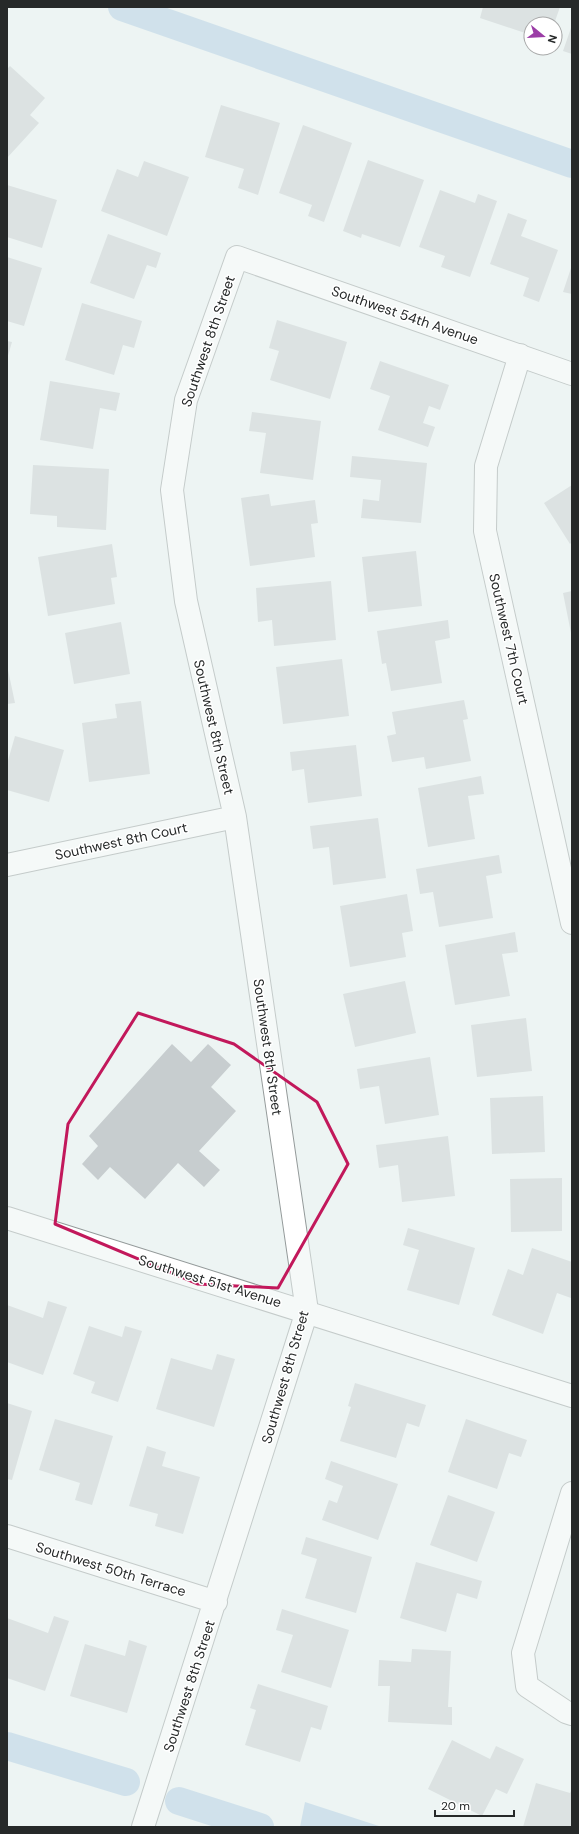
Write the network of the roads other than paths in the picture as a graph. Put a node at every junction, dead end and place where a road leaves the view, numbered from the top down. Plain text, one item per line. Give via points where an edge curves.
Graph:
1 (237, 257) joint
2 (520, 355) junction
3 (572, 374) edge
4 (235, 817) junction
5 (7, 865) edge
6 (572, 923) edge
7 (7, 1218) edge
8 (307, 1311) junction
9 (572, 1396) edge
10 (572, 1493) edge
11 (7, 1536) edge
12 (216, 1602) junction
13 (572, 1714) edge
14 (143, 1827) edge

1 - 2 street, Southwest 54th Avenue
1 - 4 street, Southwest 8th Street via 186,400 172,490 186,601
2 - 3 street, Southwest 54th Avenue
2 - 6 street, Southwest 7th Court via 486,466 485,531
4 - 5 street, Southwest 8th Court
4 - 8 street, Southwest 8th Street
7 - 8 street, Southwest 51st Avenue
8 - 9 street, Southwest 51st Avenue
8 - 12 street, Southwest 8th Street
10 - 13 street via 523,1652 527,1686
11 - 12 street, Southwest 50th Terrace
12 - 14 street, Southwest 8th Street

